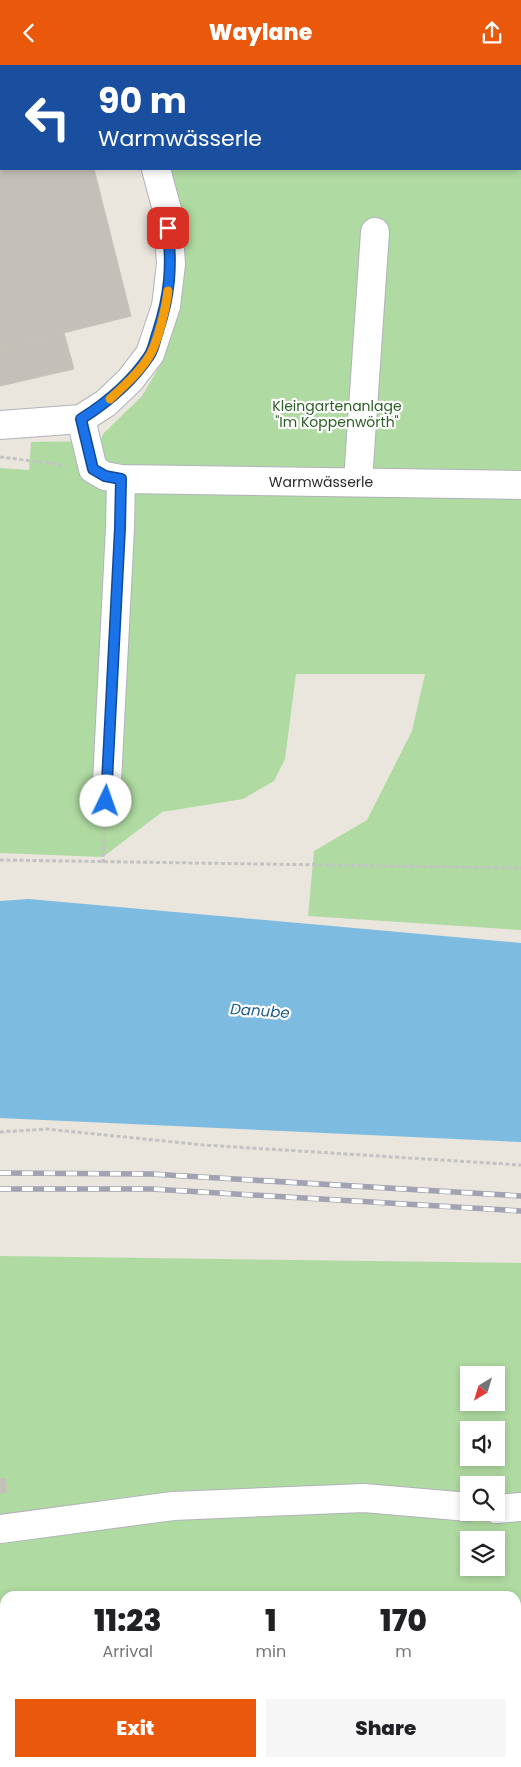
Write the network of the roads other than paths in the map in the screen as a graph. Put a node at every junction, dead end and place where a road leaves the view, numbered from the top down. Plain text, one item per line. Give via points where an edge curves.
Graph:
1 (156, 170) edge
2 (375, 232) dead end
3 (81, 419) junction
4 (0, 425) edge
5 (121, 479) junction
6 (358, 481) junction
7 (521, 485) edge
8 (106, 801) road end
9 (460, 1506) edge
10 (521, 1507) edge
11 (505, 1508) edge
12 (0, 1529) edge

1 - 3 lane via 167,210 172,264 166,306 150,354 130,381
2 - 6 lane
3 - 4 lane
3 - 5 lane, Warmwässerle via 93,469 105,476
5 - 6 lane, Warmwässerle
5 - 8 lane
6 - 7 lane, Warmwässerle
9 - 12 lane via 364,1498 173,1506
10 - 11 lane

